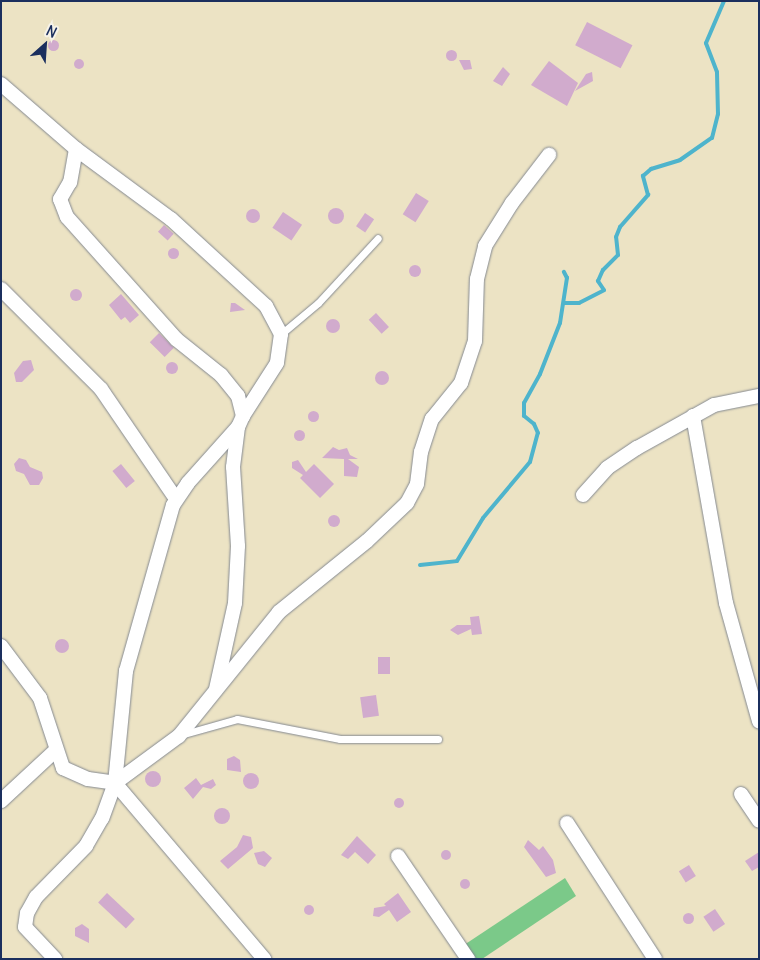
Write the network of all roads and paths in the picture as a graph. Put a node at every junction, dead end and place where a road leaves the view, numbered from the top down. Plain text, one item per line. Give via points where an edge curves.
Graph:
1 (1, 84) edge
2 (76, 149) junction
3 (549, 155) dead end
4 (378, 238) dead end
5 (1, 289) edge
6 (281, 334) junction
7 (759, 396) edge
8 (693, 416) junction
9 (241, 422) junction
10 (584, 495) dead end
11 (176, 499) junction
12 (1, 646) edge
13 (215, 694) junction
14 (759, 720) edge
15 (179, 736) junction
16 (438, 738) dead end
17 (55, 750) junction
18 (115, 782) junction
19 (741, 794) dead end
20 (1, 801) edge
21 (759, 821) edge
22 (567, 823) dead end
23 (398, 856) dead end
24 (55, 959) edge
25 (264, 959) edge
26 (468, 959) edge
27 (655, 959) edge

1 - 2 street
2 - 6 street via 179,226 266,306
2 - 9 street via 70,182 60,198 67,217 176,338 221,375 238,396
3 - 13 street via 512,203 485,246 477,280 475,342 461,382 432,419 421,452 417,484 407,504 279,612
4 - 6 lane via 318,303
5 - 11 street via 101,389
6 - 9 street via 277,363
7 - 8 street via 714,405
8 - 10 street via 608,468
8 - 14 street via 726,603
9 - 11 street
9 - 13 street via 232,467 238,546 235,603 226,657
11 - 18 street via 126,671
12 - 17 street via 40,698 50,722
13 - 15 street
15 - 16 lane via 238,719 340,739
15 - 18 street
17 - 18 street via 63,768 88,778
17 - 20 street
18 - 24 street via 102,818 86,846 36,897 27,913 25,927
18 - 25 street
19 - 21 street
22 - 27 street
23 - 26 street

